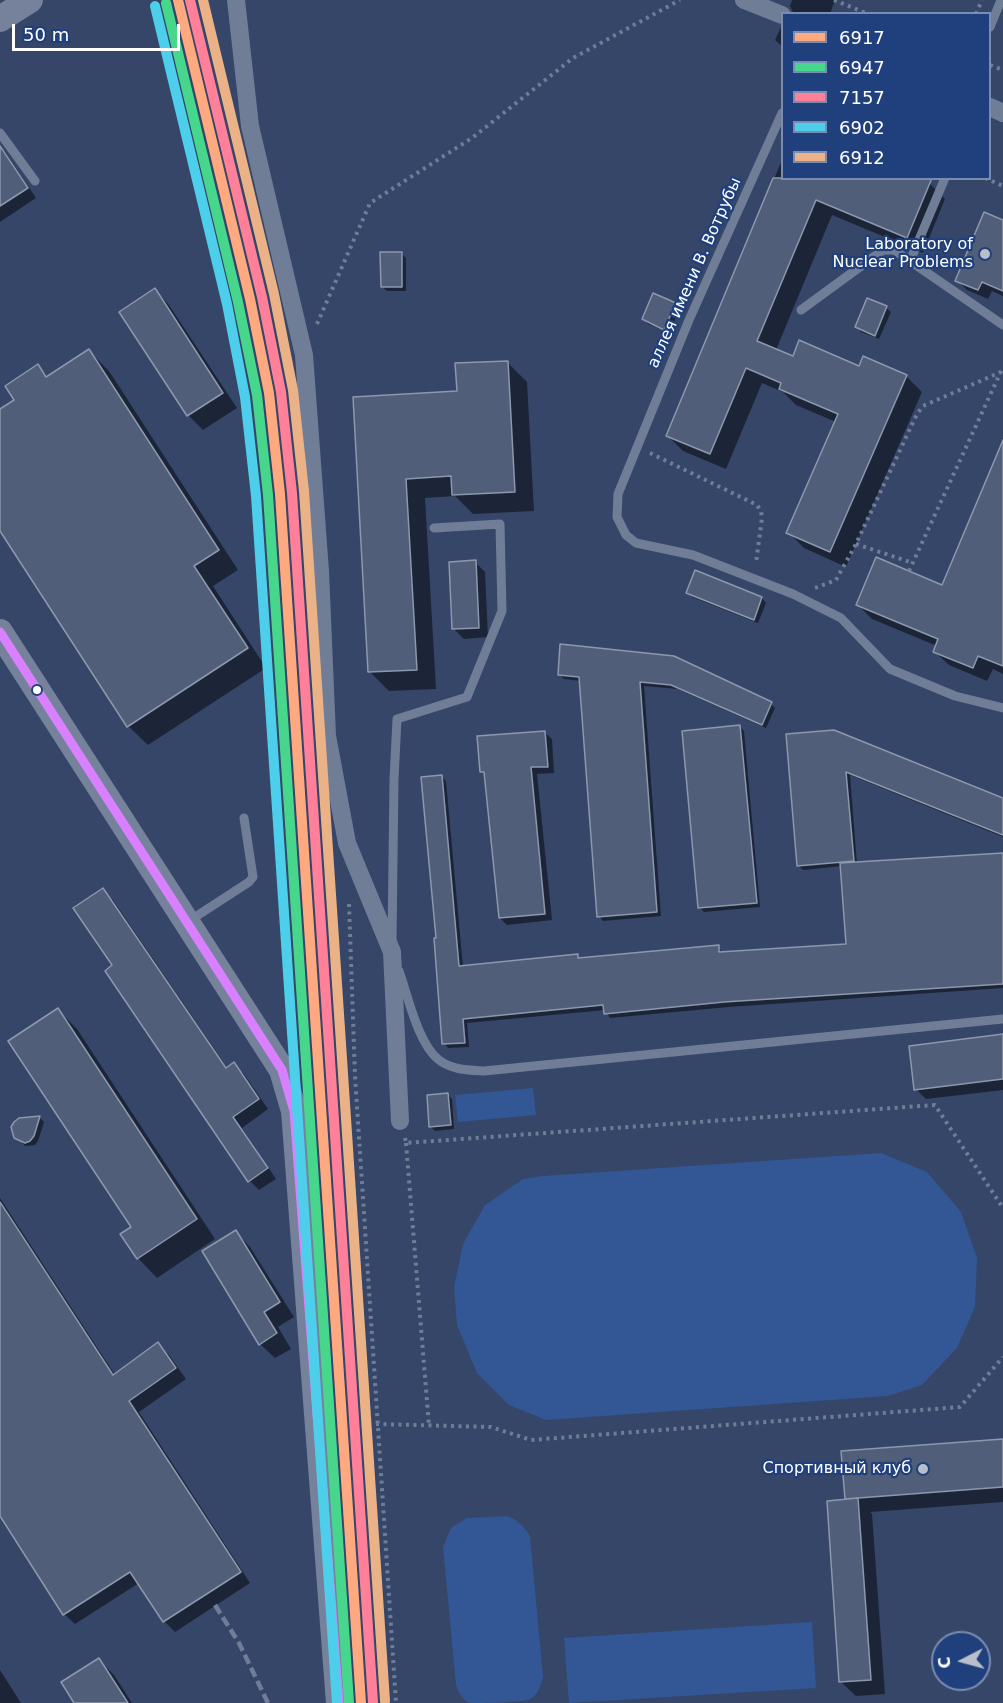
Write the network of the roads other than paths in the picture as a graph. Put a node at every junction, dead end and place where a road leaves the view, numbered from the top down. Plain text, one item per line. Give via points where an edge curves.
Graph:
1 (30, 0) edge
2 (236, 0) edge
3 (744, 0) edge
4 (1001, 0) edge
5 (781, 14) edge
6 (0, 19) edge
7 (991, 25) edge
8 (781, 116) edge
9 (0, 132) edge
10 (944, 180) edge
11 (35, 181) dead end
12 (910, 261) junction
13 (801, 310) dead end
14 (1003, 325) edge
15 (434, 528) dead end
16 (0, 632) edge
17 (1003, 708) edge
18 (244, 818) dead end
19 (187, 922) junction
20 (392, 952) junction
21 (1003, 1019) edge
22 (400, 1121) road end
23 (339, 1703) edge

1 - 6 main road
2 - 20 street via 250,126 304,355 327,736 347,843
3 - 5 street
4 - 7 lane
8 - 17 lane, аллея имени В. Вотрубы via 689,320 637,447 618,494 617,517 626,535 636,543 693,555 793,594 841,618 890,669 955,696
9 - 11 lane
10 - 12 lane
12 - 13 lane via 894,250 883,250
12 - 14 lane
15 - 20 lane via 500,524 502,611 467,697 397,719
16 - 19 main road
18 - 19 lane via 253,877
19 - 23 main road via 282,1070 294,1111
20 - 21 lane via 424,1042 438,1060 458,1069 484,1071
20 - 22 street

